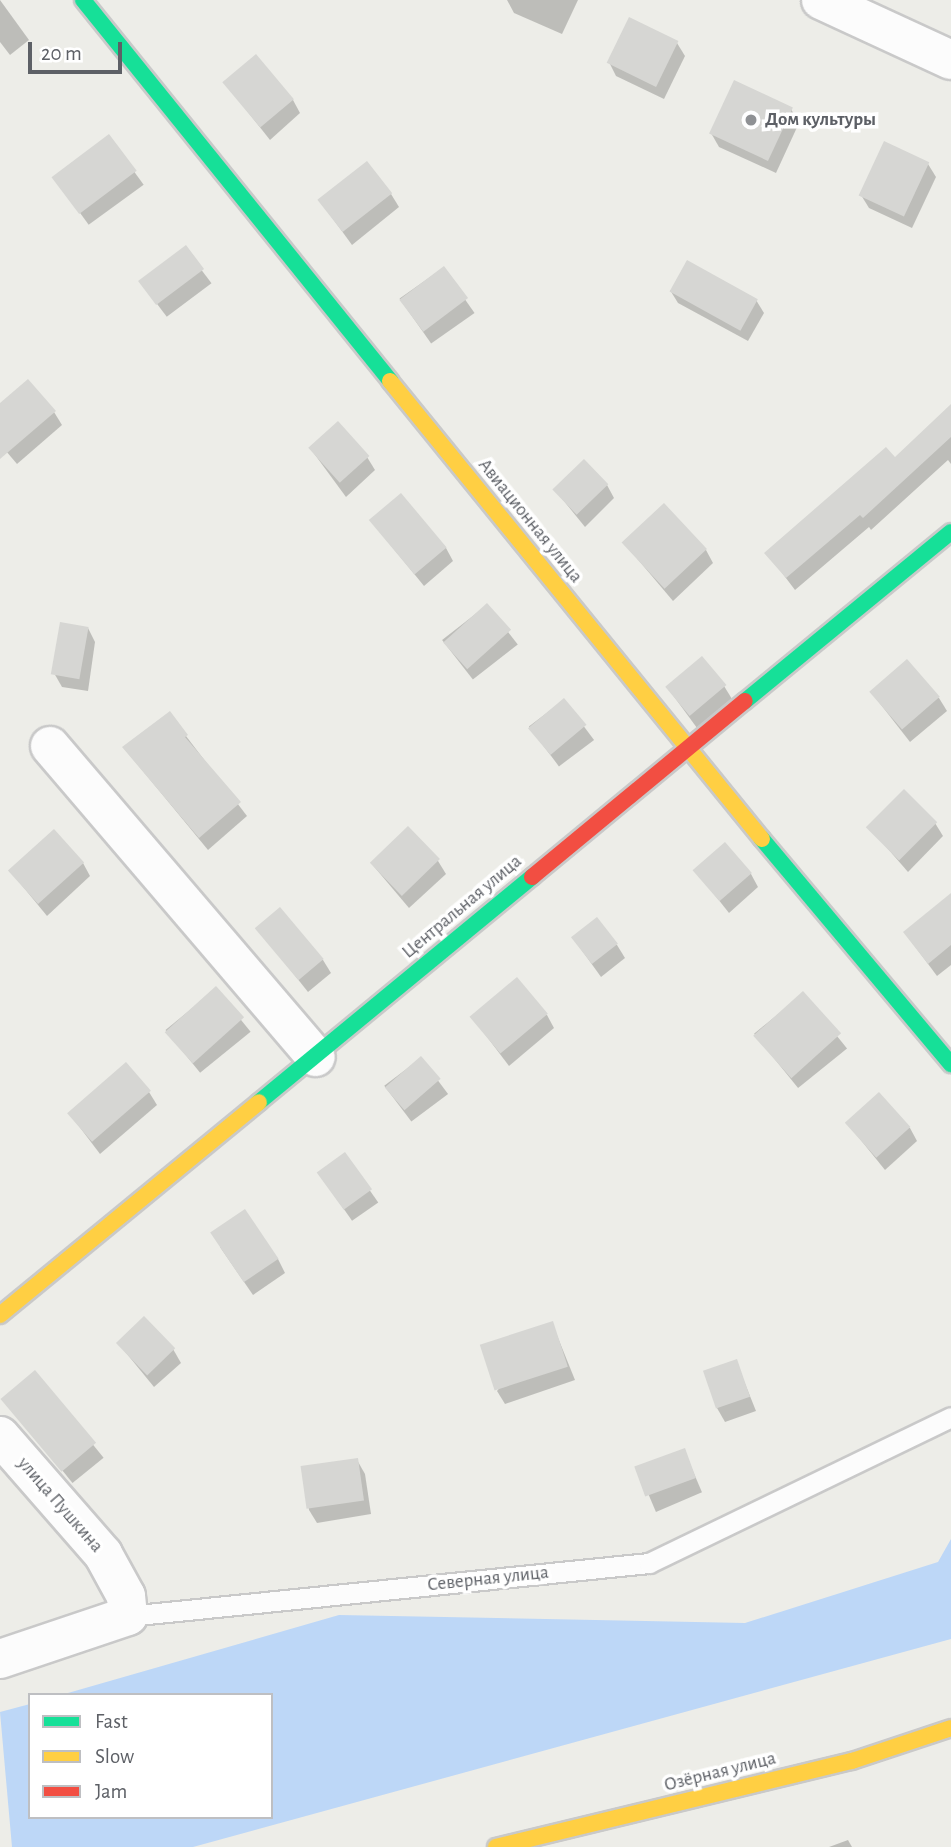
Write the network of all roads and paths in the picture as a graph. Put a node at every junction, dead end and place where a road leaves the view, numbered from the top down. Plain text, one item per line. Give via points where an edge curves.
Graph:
1 (83, 0) edge
2 (821, 0) edge
3 (951, 60) edge
4 (951, 532) edge
5 (50, 746) dead end
6 (686, 748) junction
7 (316, 1057) junction
8 (951, 1064) edge
9 (0, 1315) edge
10 (951, 1417) edge
11 (0, 1436) edge
12 (128, 1616) junction
13 (0, 1659) edge
14 (951, 1728) edge
15 (588, 1837) edge
16 (496, 1847) edge

1 - 6 street, Авиационная улица
2 - 3 street
4 - 6 street, Центральная улица
5 - 7 street
6 - 7 street, Центральная улица
6 - 8 street, Авиационная улица
7 - 9 street, Центральная улица
10 - 12 lane, Северная улица via 649,1563
11 - 12 street, улица Пушкина via 103,1554 126,1596
12 - 13 street, Северная улица
14 - 15 street, Озёрная улица
15 - 16 street, Озёрная улица

